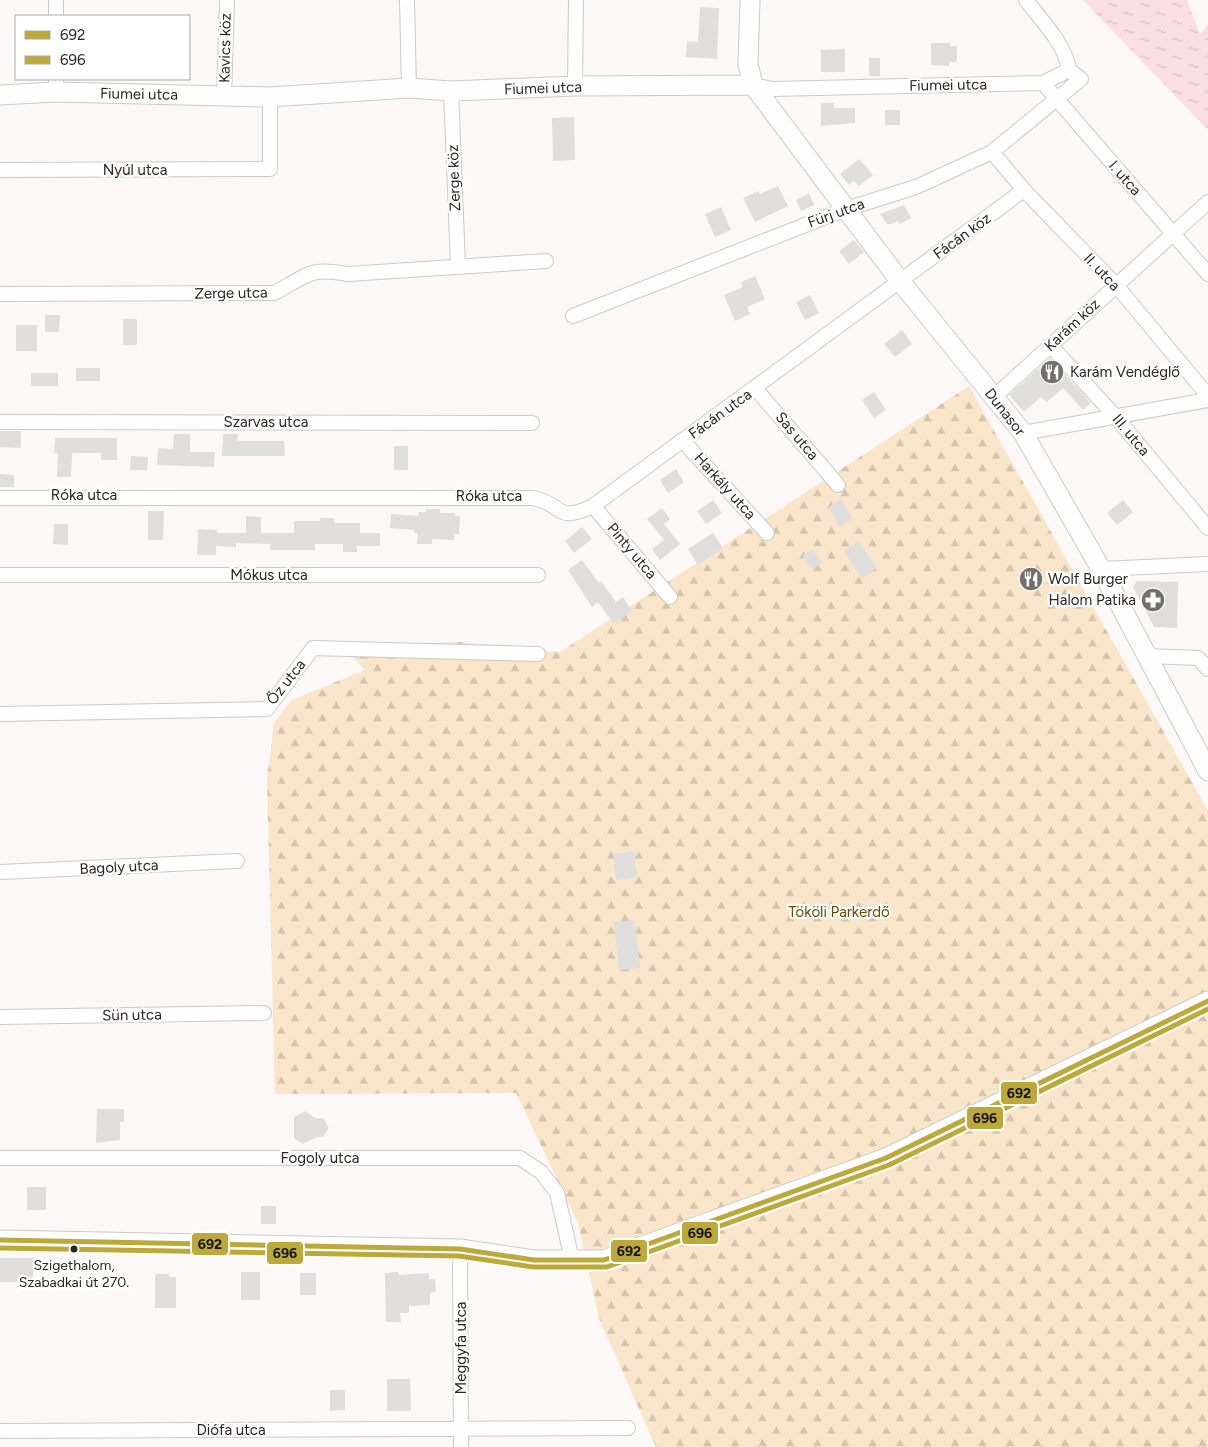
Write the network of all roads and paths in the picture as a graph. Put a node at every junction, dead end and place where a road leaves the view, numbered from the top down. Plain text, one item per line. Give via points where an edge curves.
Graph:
1 (56, 0) edge
2 (227, 0) edge
3 (407, 0) edge
4 (576, 0) edge
5 (750, 0) edge
6 (1026, 0) edge
7 (56, 15) edge
8 (1069, 70) junction
9 (1043, 83) junction
10 (753, 85) junction
11 (56, 86) edge
12 (575, 86) junction
13 (409, 88) junction
14 (451, 91) junction
15 (0, 94) edge
16 (224, 96) junction
17 (270, 97) junction
18 (1057, 100) junction
19 (992, 152) junction
20 (0, 170) edge
21 (1024, 190) junction
22 (1208, 202) edge
23 (846, 209) junction
24 (1173, 232) junction
25 (546, 261) dead end
26 (458, 265) junction
27 (1208, 274) edge
28 (900, 281) junction
29 (1116, 285) junction
30 (0, 294) edge
31 (573, 316) dead end
32 (1050, 345) junction
33 (755, 388) junction
34 (994, 397) junction
35 (1208, 398) edge
36 (1114, 416) junction
37 (0, 422) edge
38 (532, 423) dead end
39 (1024, 433) junction
40 (682, 440) junction
41 (838, 485) dead end
42 (0, 496) edge
43 (533, 498) joint
44 (593, 506) junction
45 (1208, 528) edge
46 (767, 533) dead end
47 (1208, 564) edge
48 (1102, 570) junction
49 (0, 575) edge
50 (538, 575) dead end
51 (670, 597) dead end
52 (538, 654) dead end
53 (1148, 656) junction
54 (1208, 669) edge
55 (0, 714) edge
56 (1208, 771) edge
57 (238, 861) dead end
58 (0, 872) edge
59 (1208, 1001) edge
60 (264, 1013) dead end
61 (0, 1017) edge
62 (0, 1158) edge
63 (0, 1240) edge
64 (460, 1249) junction
65 (572, 1260) junction
66 (462, 1428) junction
67 (628, 1428) dead end
68 (0, 1431) edge
69 (461, 1447) edge

1 - 7 street
2 - 16 street, Kavics köz
3 - 13 street
4 - 12 street
5 - 10 street via 748,64
6 - 8 street via 1068,59
8 - 9 street, Fiumei utca
8 - 18 street, Fürj utca via 1081,79
9 - 10 street, Fiumei utca via 772,89
9 - 18 street, I. utca
10 - 12 street, Fiumei utca
10 - 23 street, Dunasor
11 - 15 street, Fiumei utca
11 - 16 street, Fiumei utca
12 - 14 street, Fiumei utca
13 - 14 street, Fiumei utca
13 - 17 street, Fiumei utca
14 - 26 street, Zerge köz
16 - 17 street, Fiumei utca
17 - 20 street, Nyúl utca via 270,169
18 - 19 street, Fürj utca
18 - 24 street, I. utca
19 - 21 street, II. utca
19 - 23 street, Fürj utca via 916,187
21 - 28 street, Fácán köz
21 - 29 street, II. utca
22 - 24 street, Karám köz
23 - 28 street, Dunasor
23 - 31 street, Fürj utca
24 - 27 street, I. utca
24 - 29 street, Karám köz
25 - 26 street, Zerge utca
26 - 30 street, Zerge utca via 348,274 323,271 306,275 274,293
28 - 33 street, Fácán utca
28 - 34 street, Dunasor
29 - 32 street, Karám köz
29 - 35 street, II. utca
32 - 34 street, Karám köz
32 - 36 street, III. utca
33 - 40 street, Fácán utca
33 - 41 street, Sas utca
34 - 39 street, Dunasor
35 - 36 street
36 - 39 street
36 - 45 street, III. utca
37 - 38 street, Szarvas utca
39 - 48 street, Dunasor
40 - 44 street, Fácán utca
40 - 46 street, Harkály utca
42 - 43 street, Róka utca
43 - 44 street, Fácán utca via 569,514
44 - 51 street, Pinty utca
47 - 48 street
48 - 53 street, Dunasor
49 - 50 street, Mókus utca
52 - 55 street, Őz utca via 313,648 267,709
53 - 54 street via 1198,658
53 - 56 street, Dunasor
57 - 58 street, Bagoly utca
59 - 65 street via 886,1158 604,1260
60 - 61 street, Sün utca
62 - 65 street, Fogoly utca via 520,1158 541,1172 557,1193
63 - 64 street
64 - 65 street via 534,1260
64 - 66 street, Meggyfa utca
66 - 67 street, Diófa utca
66 - 68 street, Diófa utca
66 - 69 street, Meggyfa utca

